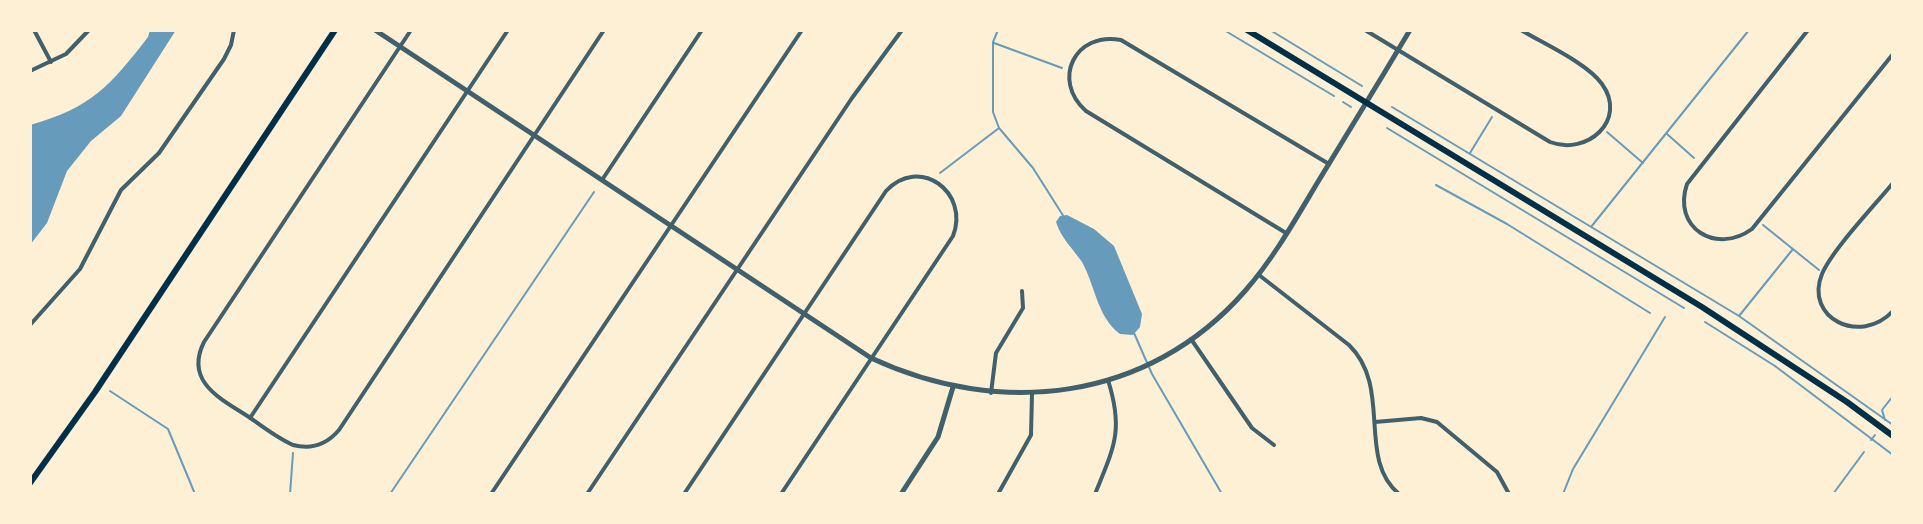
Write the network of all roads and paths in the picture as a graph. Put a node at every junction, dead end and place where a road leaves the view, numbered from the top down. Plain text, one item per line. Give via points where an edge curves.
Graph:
1 (34, 30) edge
2 (89, 30) edge
3 (234, 30) edge
4 (335, 30) edge
5 (375, 30) edge
6 (411, 30) edge
7 (508, 30) edge
8 (604, 30) edge
9 (702, 30) edge
10 (802, 30) edge
11 (902, 30) edge
12 (1246, 30) edge
13 (1365, 30) edge
14 (1410, 30) edge
15 (1521, 30) edge
16 (1808, 30) edge
17 (400, 46) junction
18 (1398, 50) junction
19 (1893, 54) edge
20 (51, 62) junction
21 (30, 70) edge
22 (467, 91) junction
23 (1367, 102) junction
24 (534, 136) junction
25 (1329, 164) junction
26 (601, 181) junction
27 (1893, 183) edge
28 (669, 225) junction
29 (1286, 233) junction
30 (735, 270) junction
31 (1259, 275) junction
32 (1022, 291) dead end
33 (1893, 311) edge
34 (803, 315) junction
35 (30, 325) edge
36 (1191, 339) junction
37 (871, 358) junction
38 (1108, 380) junction
39 (952, 387) junction
40 (991, 393) junction
41 (1032, 394) junction
42 (250, 418) junction
43 (1376, 422) junction
44 (1893, 436) edge
45 (1274, 445) dead end
46 (30, 483) edge
47 (491, 494) edge
48 (587, 494) edge
49 (684, 494) edge
50 (781, 494) edge
51 (901, 494) edge
52 (998, 494) edge
53 (1095, 494) edge
54 (1399, 494) edge
55 (1509, 494) edge

1 - 20 street
2 - 20 street via 66,54
3 - 35 street via 224,58 159,153 121,190 80,269
4 - 46 main road via 95,392
5 - 17 street
6 - 17 street
7 - 22 street
8 - 24 street
9 - 26 street
10 - 28 street
11 - 30 street
12 - 23 main road
13 - 18 street
14 - 18 street
15 - 18 street via 1588,70 1603,85 1609,113 1592,139 1572,146 1550,141
16 - 19 street via 1687,184 1683,201 1686,215 1706,237 1727,240 1752,229
17 - 22 street
17 - 42 street via 202,347 199,369 206,385
18 - 23 street
20 - 21 street
22 - 24 street
22 - 42 street
23 - 25 street
23 - 44 main road via 1702,307
24 - 26 street
24 - 42 street via 332,438 315,447 298,447
25 - 29 street
25 - 29 street via 1121,40 1094,41 1075,56 1069,71 1070,88 1086,111
26 - 28 street
27 - 33 street via 1826,267 1819,286 1825,309 1834,320 1847,326 1874,326
28 - 30 street
28 - 47 street
29 - 31 street
30 - 34 street
30 - 48 street
31 - 36 street via 1233,305
31 - 43 street via 1358,354 1370,379
32 - 40 street via 1023,308 996,352
34 - 37 street
34 - 37 street via 890,188 912,177 937,182 955,205 955,231
34 - 49 street
36 - 38 street via 1153,362
36 - 45 street via 1252,428
37 - 39 street
37 - 50 street
38 - 41 street
38 - 53 street via 1117,408 1117,431
39 - 40 street
39 - 51 street via 938,437
40 - 41 street
41 - 52 street via 1031,435
43 - 54 street via 1381,472
43 - 55 street via 1421,418 1437,422 1497,472

